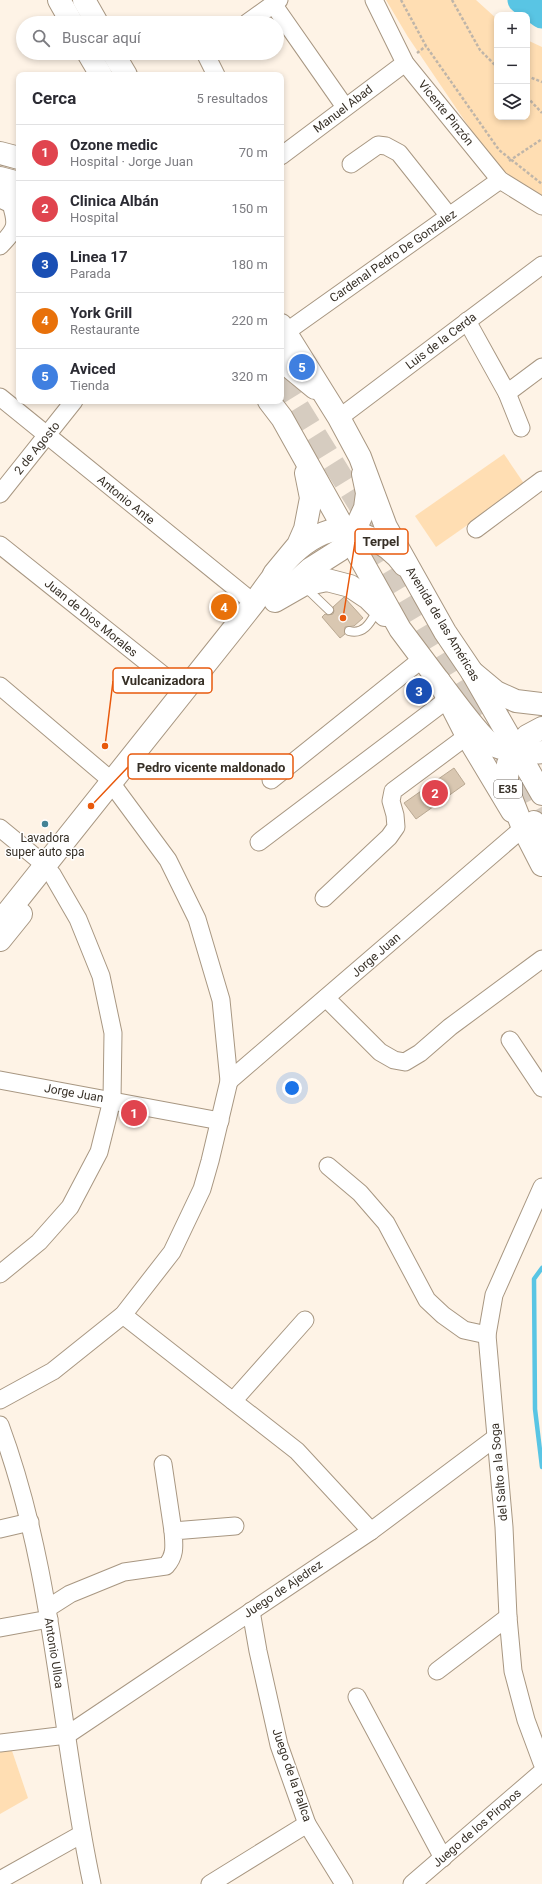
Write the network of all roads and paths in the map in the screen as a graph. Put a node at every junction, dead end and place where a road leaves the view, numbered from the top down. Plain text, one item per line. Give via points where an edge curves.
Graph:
1 (59, 0) edge
2 (374, 0) edge
3 (401, 0) edge
4 (452, 0) edge
5 (86, 1) edge
6 (276, 2) edge
7 (68, 16) edge
8 (94, 16) edge
9 (257, 16) edge
10 (92, 60) edge
11 (118, 60) edge
12 (208, 60) edge
13 (405, 63) junction
14 (494, 64) edge
15 (99, 72) edge
16 (124, 72) edge
17 (214, 72) edge
18 (530, 77) edge
19 (542, 82) edge
20 (530, 100) edge
21 (344, 107) junction
22 (542, 114) edge
23 (542, 139) edge
24 (0, 152) edge
25 (284, 154) edge
26 (16, 157) edge
27 (510, 160) junction
28 (351, 164) dead end
29 (0, 165) edge
30 (16, 170) edge
31 (0, 178) edge
32 (500, 180) junction
33 (16, 182) edge
34 (542, 184) edge
35 (0, 194) edge
36 (16, 197) edge
37 (0, 199) edge
38 (542, 206) edge
39 (449, 216) junction
40 (16, 241) edge
41 (0, 247) edge
42 (542, 265) edge
43 (467, 321) junction
44 (284, 328) edge
45 (284, 331) edge
46 (284, 362) edge
47 (542, 367) edge
48 (507, 393) junction
49 (0, 397) edge
50 (327, 398) junction
51 (72, 404) edge
52 (271, 404) edge
53 (339, 418) junction
54 (521, 428) dead end
55 (47, 436) junction
56 (360, 457) junction
57 (304, 460) junction
58 (542, 480) edge
59 (0, 494) edge
60 (476, 529) dead end
61 (350, 533) junction
62 (0, 545) edge
63 (274, 574) junction
64 (303, 585) junction
65 (419, 585) junction
66 (264, 602) junction
67 (379, 608) junction
68 (329, 610) dead end
69 (400, 629) junction
70 (349, 631) dead end
71 (422, 659) junction
72 (472, 672) junction
73 (0, 686) edge
74 (444, 690) junction
75 (183, 691) junction
76 (542, 704) edge
77 (542, 728) edge
78 (467, 736) junction
79 (516, 750) junction
80 (542, 752) edge
81 (271, 780) dead end
82 (115, 787) junction
83 (542, 794) edge
84 (536, 825) edge
85 (0, 828) edge
86 (259, 842) dead end
87 (542, 864) edge
88 (49, 870) junction
89 (324, 898) dead end
90 (0, 922) edge
91 (0, 940) edge
92 (542, 959) edge
93 (326, 998) junction
94 (510, 1040) dead end
95 (0, 1080) edge
96 (229, 1081) junction
97 (542, 1088) edge
98 (112, 1100) junction
99 (220, 1120) junction
100 (328, 1166) dead end
101 (542, 1187) edge
102 (0, 1274) edge
103 (123, 1315) junction
104 (305, 1320) dead end
105 (487, 1335) junction
106 (0, 1400) edge
107 (233, 1401) junction
108 (0, 1425) edge
109 (495, 1438) junction
110 (163, 1464) dead end
111 (30, 1522) junction
112 (235, 1526) dead end
113 (0, 1529) edge
114 (173, 1531) junction
115 (371, 1531) junction
116 (251, 1611) junction
117 (48, 1614) junction
118 (508, 1617) junction
119 (0, 1628) edge
120 (437, 1671) dead end
121 (357, 1697) dead end
122 (67, 1735) junction
123 (0, 1743) edge
124 (542, 1764) edge
125 (542, 1772) edge
126 (308, 1824) junction
127 (82, 1834) junction
128 (443, 1858) junction
129 (0, 1880) edge
130 (93, 1881) edge
131 (210, 1884) edge
132 (344, 1884) edge
133 (412, 1884) edge

1 - 7 main road
2 - 13 street, Vicente Pinzón
3 - 27 path via 426,46 499,150
4 - 14 path via 480,50
5 - 8 main road
6 - 9 street
6 - 21 street
10 - 15 main road
11 - 16 main road
12 - 17 street
13 - 21 street, Manuel Abad
13 - 32 street, Vicente Pinzón
18 - 19 path
20 - 22 path
21 - 25 street, Manuel Abad
23 - 27 path
24 - 26 main road
27 - 32 path
27 - 34 path
28 - 39 street via 378,145 386,146 399,153
29 - 30 main road
31 - 33 main road
32 - 38 street, Vicente Pinzón
32 - 39 street, Cardenal Pedro De Gonzalez
35 - 36 main road
37 - 41 street via 11,204 16,219 13,233
39 - 44 street, Cardenal Pedro De Gonzalez
40 - 41 street
42 - 43 street, Luis de la Cerda
43 - 48 street
43 - 53 street, Luis de la Cerda
45 - 50 main road, Avenida de las Américas
46 - 50 main road
47 - 48 street
48 - 54 street
49 - 55 street, Antonio Ante
50 - 53 main road, Avenida de las Américas
51 - 55 street, 2 de Agosto
52 - 57 main road via 282,418
53 - 56 main road, Avenida de las Américas
55 - 59 street, 2 de Agosto
55 - 66 street, Antonio Ante
56 - 61 main road via 367,493 365,508
56 - 65 main road, Avenida de las Américas via 386,527
57 - 61 main road
57 - 63 main road via 311,498 304,529 298,544
58 - 60 street
61 - 63 main road via 327,532 309,540
61 - 65 main road via 383,544 401,561
61 - 66 main road via 340,550
61 - 69 main road
62 - 75 street, Juan de Dios Morales
63 - 66 main road
64 - 66 main road
64 - 67 main road via 327,580 350,586
64 - 68 lane
65 - 72 main road, Avenida de las Américas via 445,632
66 - 75 main road
66 - 82 main road via 256,621
67 - 69 main road
67 - 70 lane via 366,628 355,632
69 - 71 main road
71 - 74 main road
71 - 81 street
72 - 76 main road via 496,692 516,701
72 - 79 main road, Avenida de las Américas
73 - 82 street
74 - 78 main road
74 - 79 main road via 492,745
74 - 86 street
75 - 82 main road
77 - 79 main road, E35 via 526,736
78 - 84 main road
78 - 89 street via 393,791 391,801 396,827 389,837
79 - 80 main road
79 - 83 main road, Avenida de las Américas
79 - 84 main road, E35 via 508,764 508,790
82 - 88 main road
82 - 96 street via 168,860 197,919 221,1000
84 - 87 main road, E35
84 - 93 street, Jorge Juan
85 - 88 street
88 - 90 main road
88 - 91 main road
88 - 98 street via 78,920 101,976 113,1033
92 - 93 street via 405,1062 394,1060 380,1052
93 - 96 street, Jorge Juan
94 - 97 street
95 - 98 street, Jorge Juan
96 - 99 street
98 - 99 street, Jorge Juan
98 - 102 street via 99,1152 70,1207 39,1242
99 - 103 street via 202,1189 189,1218 172,1252
100 - 105 street via 360,1193 386,1223 427,1300 464,1330
101 - 105 street, del Salto a la Soga via 494,1294
103 - 106 street via 53,1371
103 - 107 street
104 - 107 street
105 - 109 street, del Salto a la Soga
107 - 115 street via 297,1451
108 - 111 street, Antonio Ulloa via 14,1463
109 - 115 street, Juego de Ajedrez
109 - 118 street, del Salto a la Soga via 504,1527
110 - 114 street
111 - 113 street
111 - 117 street, Antonio Ulloa
112 - 114 street
114 - 117 street via 173,1559 166,1566 124,1572 70,1594
115 - 116 street, Juego de Ajedrez
116 - 122 street, Juego de Ajedrez
116 - 126 street, Juego de la Pallca via 279,1745
117 - 119 street
117 - 122 street, Antonio Ulloa
118 - 120 street
118 - 124 street, del Salto a la Soga via 513,1671 526,1720
121 - 128 street
122 - 123 street
122 - 127 street, Antonio Ulloa
125 - 128 street, Juego de los Piropos
126 - 131 street
126 - 132 street, Juego de la Pallca
127 - 129 street
127 - 130 street, Antonio Ulloa
128 - 133 street, Juego de los Piropos

